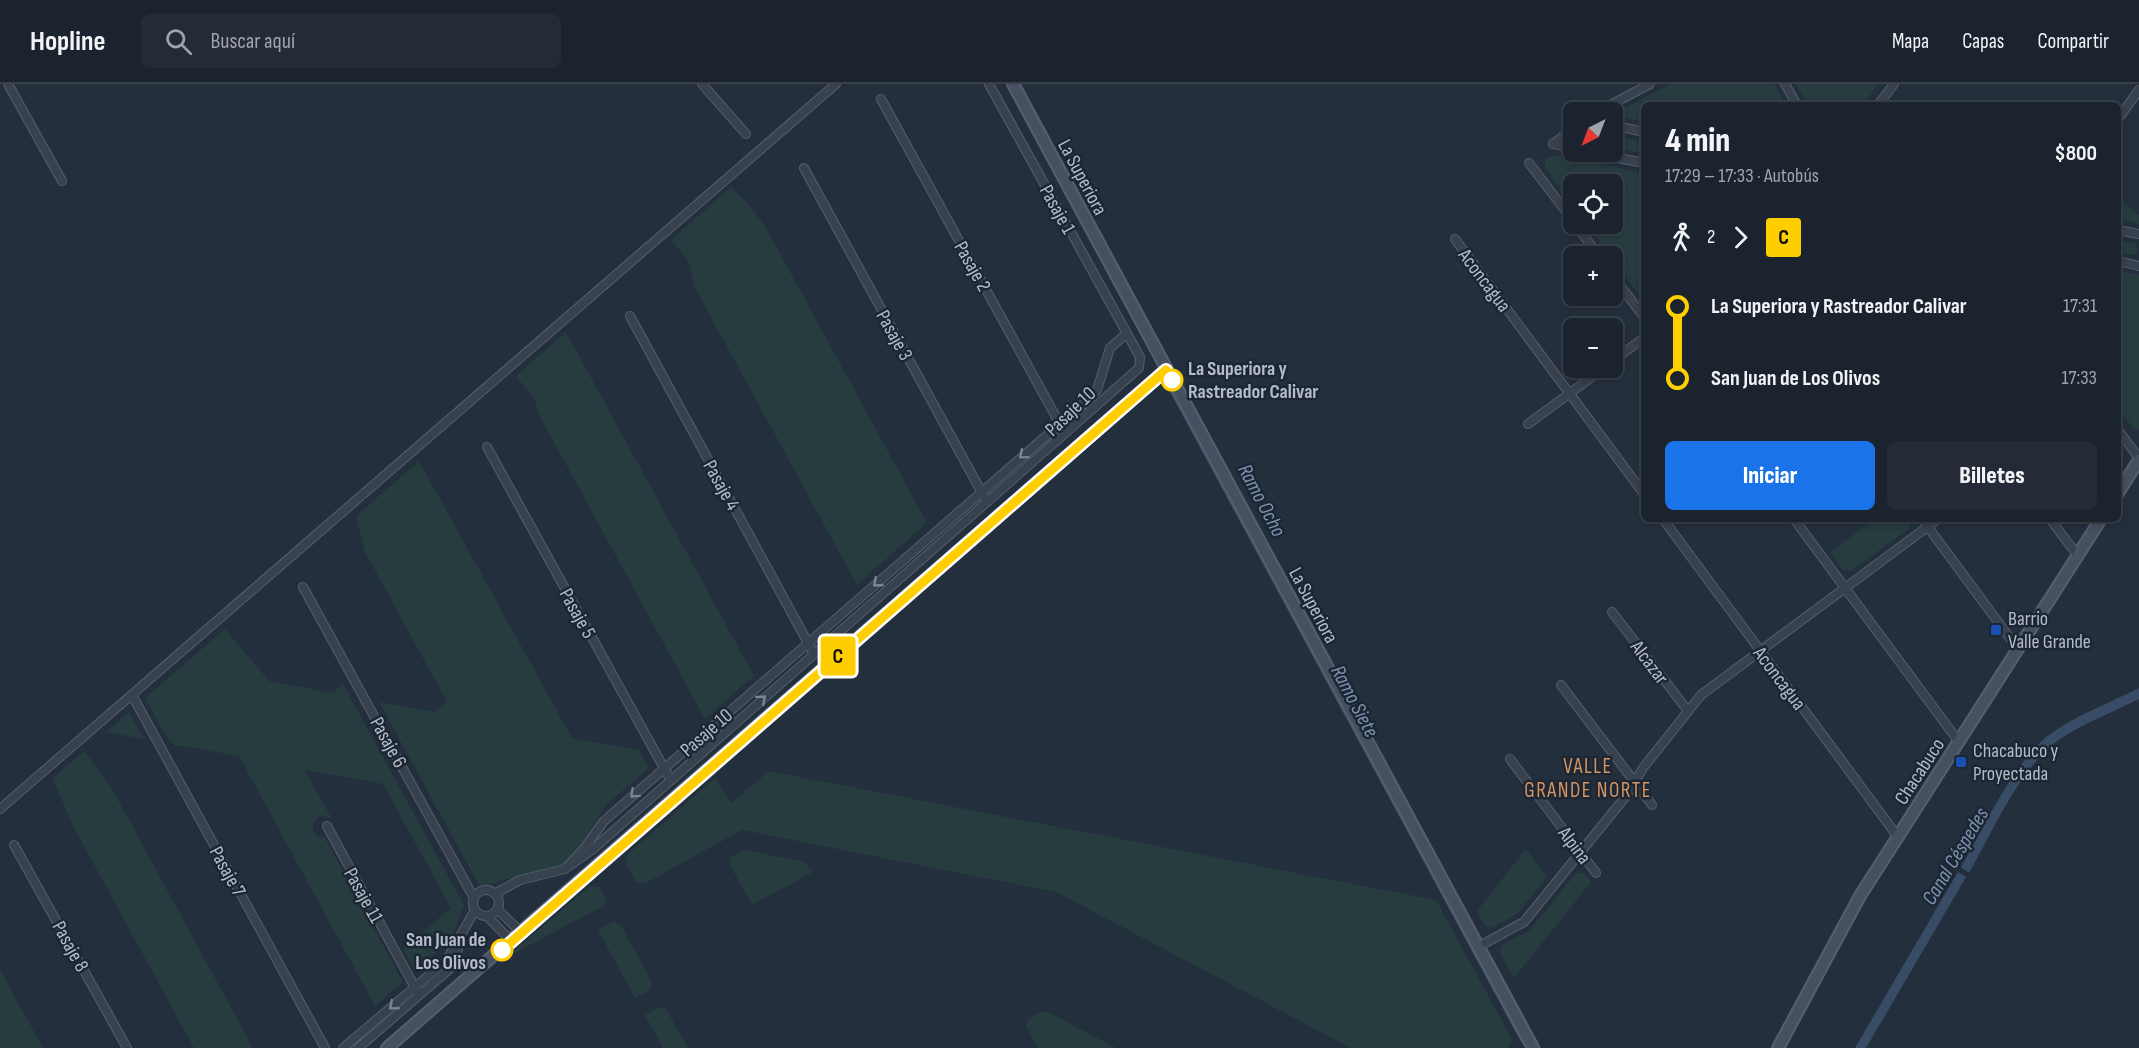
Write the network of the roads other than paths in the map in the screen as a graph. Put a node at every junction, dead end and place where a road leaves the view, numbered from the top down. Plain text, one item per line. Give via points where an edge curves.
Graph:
1 (8, 84) edge
2 (702, 84) edge
3 (836, 84) edge
4 (989, 84) edge
5 (1013, 84) edge
6 (1650, 84) edge
7 (1785, 84) edge
8 (1894, 84) edge
9 (2139, 90) edge
10 (881, 99) dead end
11 (1616, 102) edge
12 (1795, 102) edge
13 (1880, 102) edge
14 (2121, 115) edge
15 (1623, 127) edge
16 (1641, 131) edge
17 (746, 134) dead end
18 (1563, 136) edge
19 (1563, 146) edge
20 (1623, 159) edge
21 (1641, 162) edge
22 (1529, 163) dead end
23 (804, 168) dead end
24 (62, 181) dead end
25 (1563, 208) edge
26 (2121, 231) edge
27 (1582, 234) edge
28 (2139, 234) edge
29 (1455, 239) dead end
30 (1591, 246) edge
31 (2121, 262) edge
32 (2139, 266) edge
33 (1623, 289) edge
34 (1641, 313) edge
35 (630, 316) dead end
36 (1126, 334) junction
37 (1641, 340) edge
38 (1623, 353) edge
39 (1166, 370) junction
40 (1590, 378) edge
41 (1569, 393) junction
42 (1060, 424) junction
43 (1528, 424) dead end
44 (1065, 434) junction
45 (2121, 434) edge
46 (487, 447) dead end
47 (2139, 459) edge
48 (2121, 488) edge
49 (1641, 490) edge
50 (980, 492) junction
51 (987, 502) junction
52 (1667, 522) edge
53 (1796, 522) edge
54 (1925, 522) edge
55 (1934, 522) edge
56 (2052, 522) edge
57 (2099, 522) edge
58 (1928, 526) junction
59 (2078, 556) junction
60 (303, 586) dead end
61 (1845, 588) junction
62 (1612, 612) dead end
63 (808, 644) junction
64 (2018, 649) junction
65 (1760, 651) junction
66 (814, 654) junction
67 (1561, 685) dead end
68 (132, 695) junction
69 (1688, 711) junction
70 (1959, 742) junction
71 (1510, 759) dead end
72 (663, 768) junction
73 (670, 779) junction
74 (1634, 782) junction
75 (1652, 805) dead end
76 (0, 809) edge
77 (327, 826) dead end
78 (1898, 837) junction
79 (15, 844) dead end
80 (1580, 852) junction
81 (565, 869) junction
82 (1596, 873) dead end
83 (496, 893) junction
84 (474, 898) junction
85 (475, 910) junction
86 (498, 910) junction
87 (487, 916) junction
88 (522, 933) junction
89 (512, 942) junction
90 (1478, 947) junction
91 (417, 991) junction
92 (127, 1048) edge
93 (325, 1048) edge
94 (343, 1048) edge
95 (358, 1048) edge
96 (387, 1048) edge
97 (1533, 1048) edge
98 (1778, 1048) edge

1 - 24 street
2 - 17 street
3 - 68 street
4 - 36 street, Pasaje 1
5 - 39 street, La Superiora
6 - 11 street
7 - 12 street
8 - 13 street
9 - 14 street
10 - 42 street, Pasaje 2
15 - 16 street
18 - 19 street via 1553,144
20 - 21 street
22 - 25 street
23 - 50 street, Pasaje 3
26 - 28 street
27 - 30 street
29 - 41 street, Aconcagua
31 - 32 street
33 - 34 street
35 - 63 street, Pasaje 4
36 - 42 street, Pasaje 10 via 1110,348 1096,390
36 - 44 street, Pasaje 10 via 1140,357 1139,368
37 - 38 street
39 - 88 street
39 - 90 street, La Superiora
40 - 41 street
41 - 43 street
41 - 49 street, Aconcagua
42 - 44 street, Pasaje 2
42 -> 50 street, Pasaje 10
44 - 51 street, Pasaje 10
45 - 47 street
46 - 72 street, Pasaje 5
47 - 48 street
50 - 51 street, Pasaje 3
50 -> 63 street, Pasaje 10
51 - 66 street, Pasaje 10
52 - 65 street, Aconcagua
53 - 61 street
54 - 58 street
55 - 58 street
56 - 59 street
57 - 59 street, Chacabuco
58 - 61 street
58 - 64 street
59 - 64 street, Chacabuco
60 - 84 street, Pasaje 6
61 - 65 street
61 - 70 street
62 - 69 street, Alcazar
63 - 66 street, Pasaje 4
63 - 72 street, Pasaje 10
64 - 70 street, Chacabuco
65 - 69 street via 1701,695
65 - 78 street, Aconcagua
73 -> 66 street, Pasaje 10
67 - 74 street
68 - 76 street
68 - 93 street, Pasaje 7
69 - 74 street
70 - 78 street, Chacabuco
71 - 80 street, Alpina
72 - 73 street, Pasaje 5
72 -> 81 street, Pasaje 10 via 604,821
73 - 81 street, Pasaje 10 via 593,849
74 - 75 street
74 - 80 street
77 - 91 street, Pasaje 11
78 - 98 street, Chacabuco via 1860,896
79 - 92 street, Pasaje 8
80 - 82 street, Alpina
80 - 90 street via 1524,922
81 - 83 street, Pasaje 10 via 520,880
83 - 84 street via 484,890
83 - 86 street via 500,901
84 - 85 street
85 - 87 street
85 - 91 street via 446,961
86 - 87 street
86 - 88 street
87 - 89 street
88 - 89 street
89 - 96 street
90 - 97 street, La Superiora
91 -> 94 street
91 - 95 street

